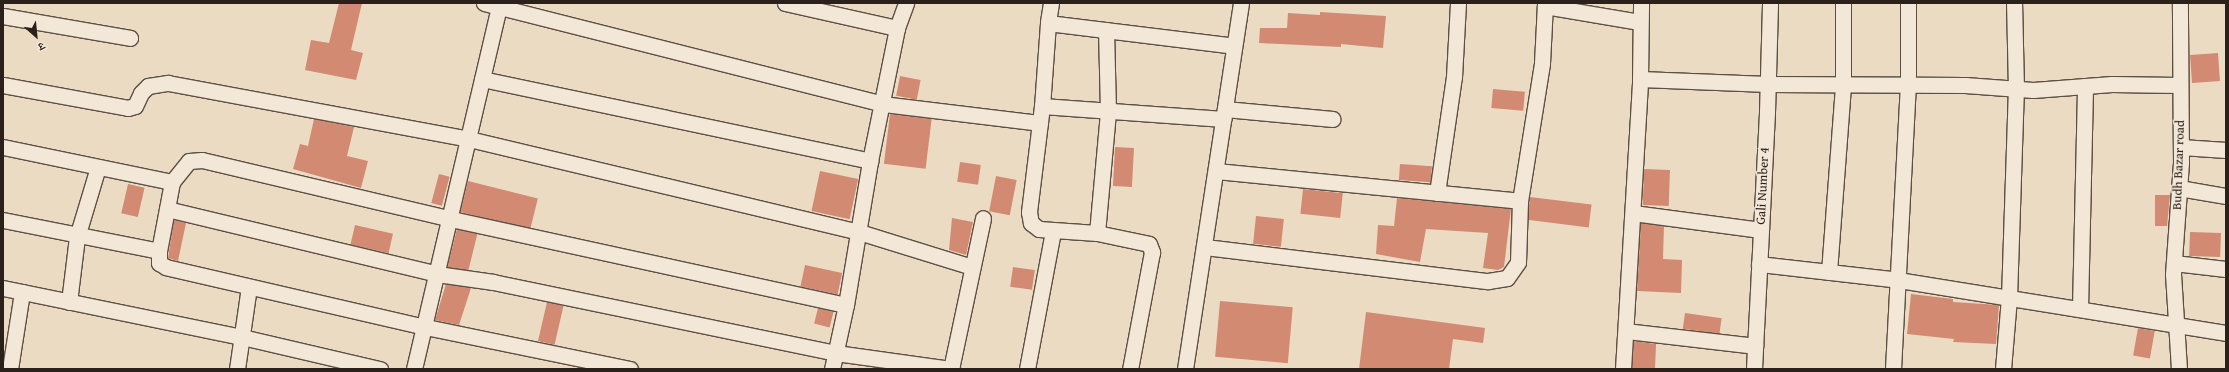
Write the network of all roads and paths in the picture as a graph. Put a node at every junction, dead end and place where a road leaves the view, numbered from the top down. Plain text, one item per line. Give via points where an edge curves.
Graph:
1 (484, 3) edge
2 (785, 3) edge
3 (906, 3) edge
4 (1051, 3) edge
5 (1241, 3) edge
6 (1458, 3) edge
7 (1641, 3) edge
8 (1770, 3) edge
9 (1843, 3) edge
10 (1908, 3) edge
11 (2014, 3) edge
12 (2180, 3) edge
13 (499, 5) edge
14 (1545, 5) edge
15 (3, 16) edge
16 (1640, 22) junction
17 (1048, 23) junction
18 (897, 28) junction
19 (1106, 30) junction
20 (130, 38) dead end
21 (1234, 46) junction
22 (482, 79) junction
23 (1640, 79) junction
24 (1768, 84) junction
25 (3, 85) edge
26 (1843, 85) junction
27 (1908, 85) junction
28 (2180, 85) junction
29 (2085, 86) junction
30 (2016, 89) junction
31 (883, 104) junction
32 (1042, 106) junction
33 (1108, 111) junction
34 (1224, 114) junction
35 (1333, 119) dead end
36 (1040, 123) junction
37 (469, 139) junction
38 (3, 147) edge
39 (2181, 147) junction
40 (2226, 150) edge
41 (870, 161) junction
42 (98, 167) junction
43 (1216, 171) junction
44 (172, 182) junction
45 (2179, 188) junction
46 (1436, 193) junction
47 (2226, 196) edge
48 (1520, 200) junction
49 (167, 209) junction
50 (1633, 213) junction
51 (983, 218) dead end
52 (451, 219) junction
53 (3, 220) edge
54 (1761, 230) junction
55 (1053, 231) junction
56 (858, 232) junction
57 (1096, 233) junction
58 (77, 236) junction
59 (1205, 247) junction
60 (158, 252) junction
61 (2174, 263) junction
62 (1759, 264) junction
63 (972, 267) junction
64 (2226, 269) edge
65 (1829, 272) junction
66 (437, 274) junction
67 (1899, 280) junction
68 (249, 287) junction
69 (3, 288) edge
70 (22, 292) junction
71 (2009, 298) junction
72 (69, 302) junction
73 (846, 305) junction
74 (2080, 308) junction
75 (2176, 326) junction
76 (425, 327) junction
77 (1626, 331) junction
78 (2226, 332) edge
79 (242, 337) junction
80 (1755, 346) junction
81 (836, 353) junction
82 (10, 369) edge
83 (237, 369) edge
84 (380, 369) edge
85 (414, 369) edge
86 (630, 369) edge
87 (832, 369) edge
88 (951, 369) edge
89 (1027, 369) edge
90 (1130, 369) edge
91 (1185, 369) edge
92 (1623, 369) edge
93 (1754, 369) edge
94 (1893, 369) edge
95 (2005, 369) edge
96 (2179, 369) edge

1 - 13 street
2 - 18 street
3 - 18 street
4 - 17 street
5 - 21 street
6 - 46 street via 1454,77
7 - 16 street
8 - 24 street, Gali Number 4
9 - 26 street
10 - 27 street
11 - 30 street
12 - 28 street, Budh Bazar road
13 - 22 street
13 - 31 street
14 - 16 street
14 - 48 street via 1542,63
15 - 20 street
16 - 23 street
17 - 19 street
17 - 32 street
18 - 31 street
19 - 21 street
19 - 33 street
21 - 34 street
22 - 37 street
22 - 41 street
23 - 24 street
23 - 50 street
24 - 26 street
24 - 54 street, Gali Number 4
25 - 37 street via 128,108 135,106 148,86 168,83
26 - 27 street
26 - 65 street
27 - 30 street via 1965,85
27 - 67 street
28 - 29 street
28 - 39 street, Budh Bazar road
29 - 30 street
29 - 74 street
30 - 71 street
31 - 36 street
31 - 41 street
32 - 33 street
32 - 36 street
33 - 34 street
33 - 57 street
34 - 35 street
34 - 43 street
36 - 55 street via 1029,212 1030,223 1039,229
37 - 52 street
37 - 56 street
38 - 42 street
39 - 40 street
39 - 45 street, Budh Bazar road
41 - 56 street
42 - 44 street
42 - 58 street
43 - 46 street
43 - 59 street
44 - 49 street
44 - 52 street via 189,162 202,160
45 - 47 street
45 - 61 street, Budh Bazar road
46 - 48 street
48 - 59 street via 1518,262 1507,278 1488,281
49 - 60 street
49 - 66 street
50 - 54 street
50 - 77 street
51 - 63 street
52 - 66 street
52 - 73 street
53 - 58 street
54 - 62 street, Gali Number 4
55 - 57 street
55 - 89 street
56 - 63 street
56 - 73 street
57 - 90 street via 1145,242 1149,244 1152,252
58 - 60 street
58 - 72 street
59 - 91 street
60 - 68 street via 159,263 166,267
61 - 64 street
61 - 75 street, Budh Bazar road
62 - 65 street
62 - 80 street, Gali Number 4
63 - 88 street
65 - 67 street
66 - 76 street
66 - 81 street via 493,282
67 - 71 street
67 - 94 street
68 - 76 street
68 - 79 street
69 - 70 street
70 - 72 street
70 - 82 street
71 - 74 street
71 - 95 street
72 - 79 street
73 - 81 street
74 - 75 street
75 - 78 street
75 - 96 street, Budh Bazar road
76 - 85 street
76 - 86 street
77 - 80 street
77 - 92 street
79 - 83 street
79 - 84 street
80 - 93 street, Gali Number 4
81 - 87 street
81 - 88 street

